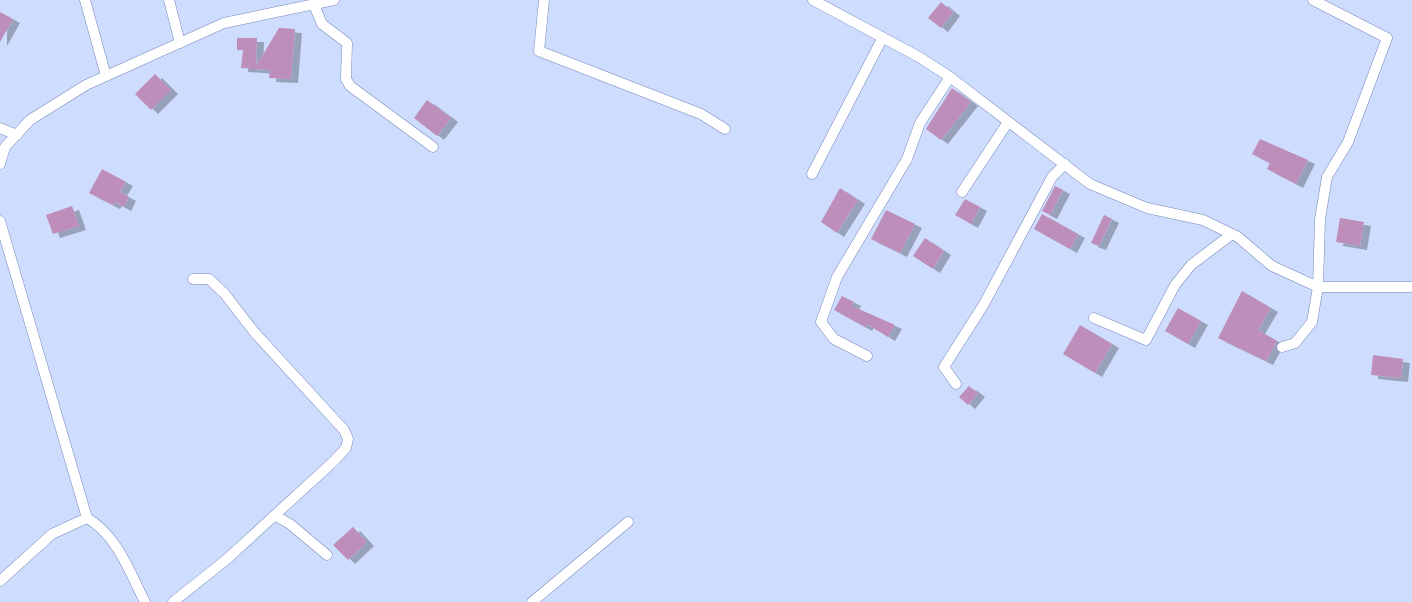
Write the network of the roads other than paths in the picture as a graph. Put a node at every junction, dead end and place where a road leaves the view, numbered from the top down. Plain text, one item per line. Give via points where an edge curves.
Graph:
1 (85, 0) edge
2 (169, 0) edge
3 (334, 0) edge
4 (544, 0) edge
5 (813, 0) edge
6 (1313, 0) edge
7 (314, 5) junction
8 (882, 38) junction
9 (180, 43) junction
10 (106, 76) junction
11 (950, 77) junction
12 (1009, 122) junction
13 (0, 128) edge
14 (725, 129) dead end
15 (17, 135) junction
16 (433, 148) dead end
17 (0, 164) edge
18 (1065, 164) junction
19 (813, 174) dead end
20 (962, 192) dead end
21 (0, 221) edge
22 (1232, 234) junction
23 (193, 279) dead end
24 (1318, 287) junction
25 (1412, 287) edge
26 (1094, 317) dead end
27 (1282, 347) dead end
28 (867, 356) dead end
29 (956, 384) dead end
30 (276, 516) junction
31 (87, 518) junction
32 (628, 522) dead end
33 (327, 555) dead end
34 (0, 581) edge
35 (145, 602) edge
36 (173, 602) edge
37 (532, 602) edge

1 - 10 street
2 - 9 street
3 - 7 street
4 - 14 street via 539,51 701,114
5 - 8 street
6 - 24 street via 1387,38 1348,142 1327,177 1320,219
7 - 9 street via 224,23
7 - 16 street via 323,24 346,43 350,86
8 - 11 street
8 - 19 street
9 - 10 street
10 - 15 street via 30,120
11 - 12 street
11 - 28 street via 920,123 907,159 837,277 821,315 834,339
12 - 18 street
12 - 20 street
13 - 15 street
15 - 17 street via 5,147
18 - 22 street via 1090,184 1147,208 1203,220
18 - 29 street via 1052,177 984,304 944,367
21 - 31 street
22 - 24 street via 1272,266
22 - 26 street via 1191,265 1146,340
23 - 30 street via 209,279 224,293 348,439 346,449
24 - 25 street
24 - 27 street via 1312,322 1295,343
30 - 33 street
30 - 36 street
31 - 34 street via 52,534
31 - 35 street via 99,525 115,546
32 - 37 street

